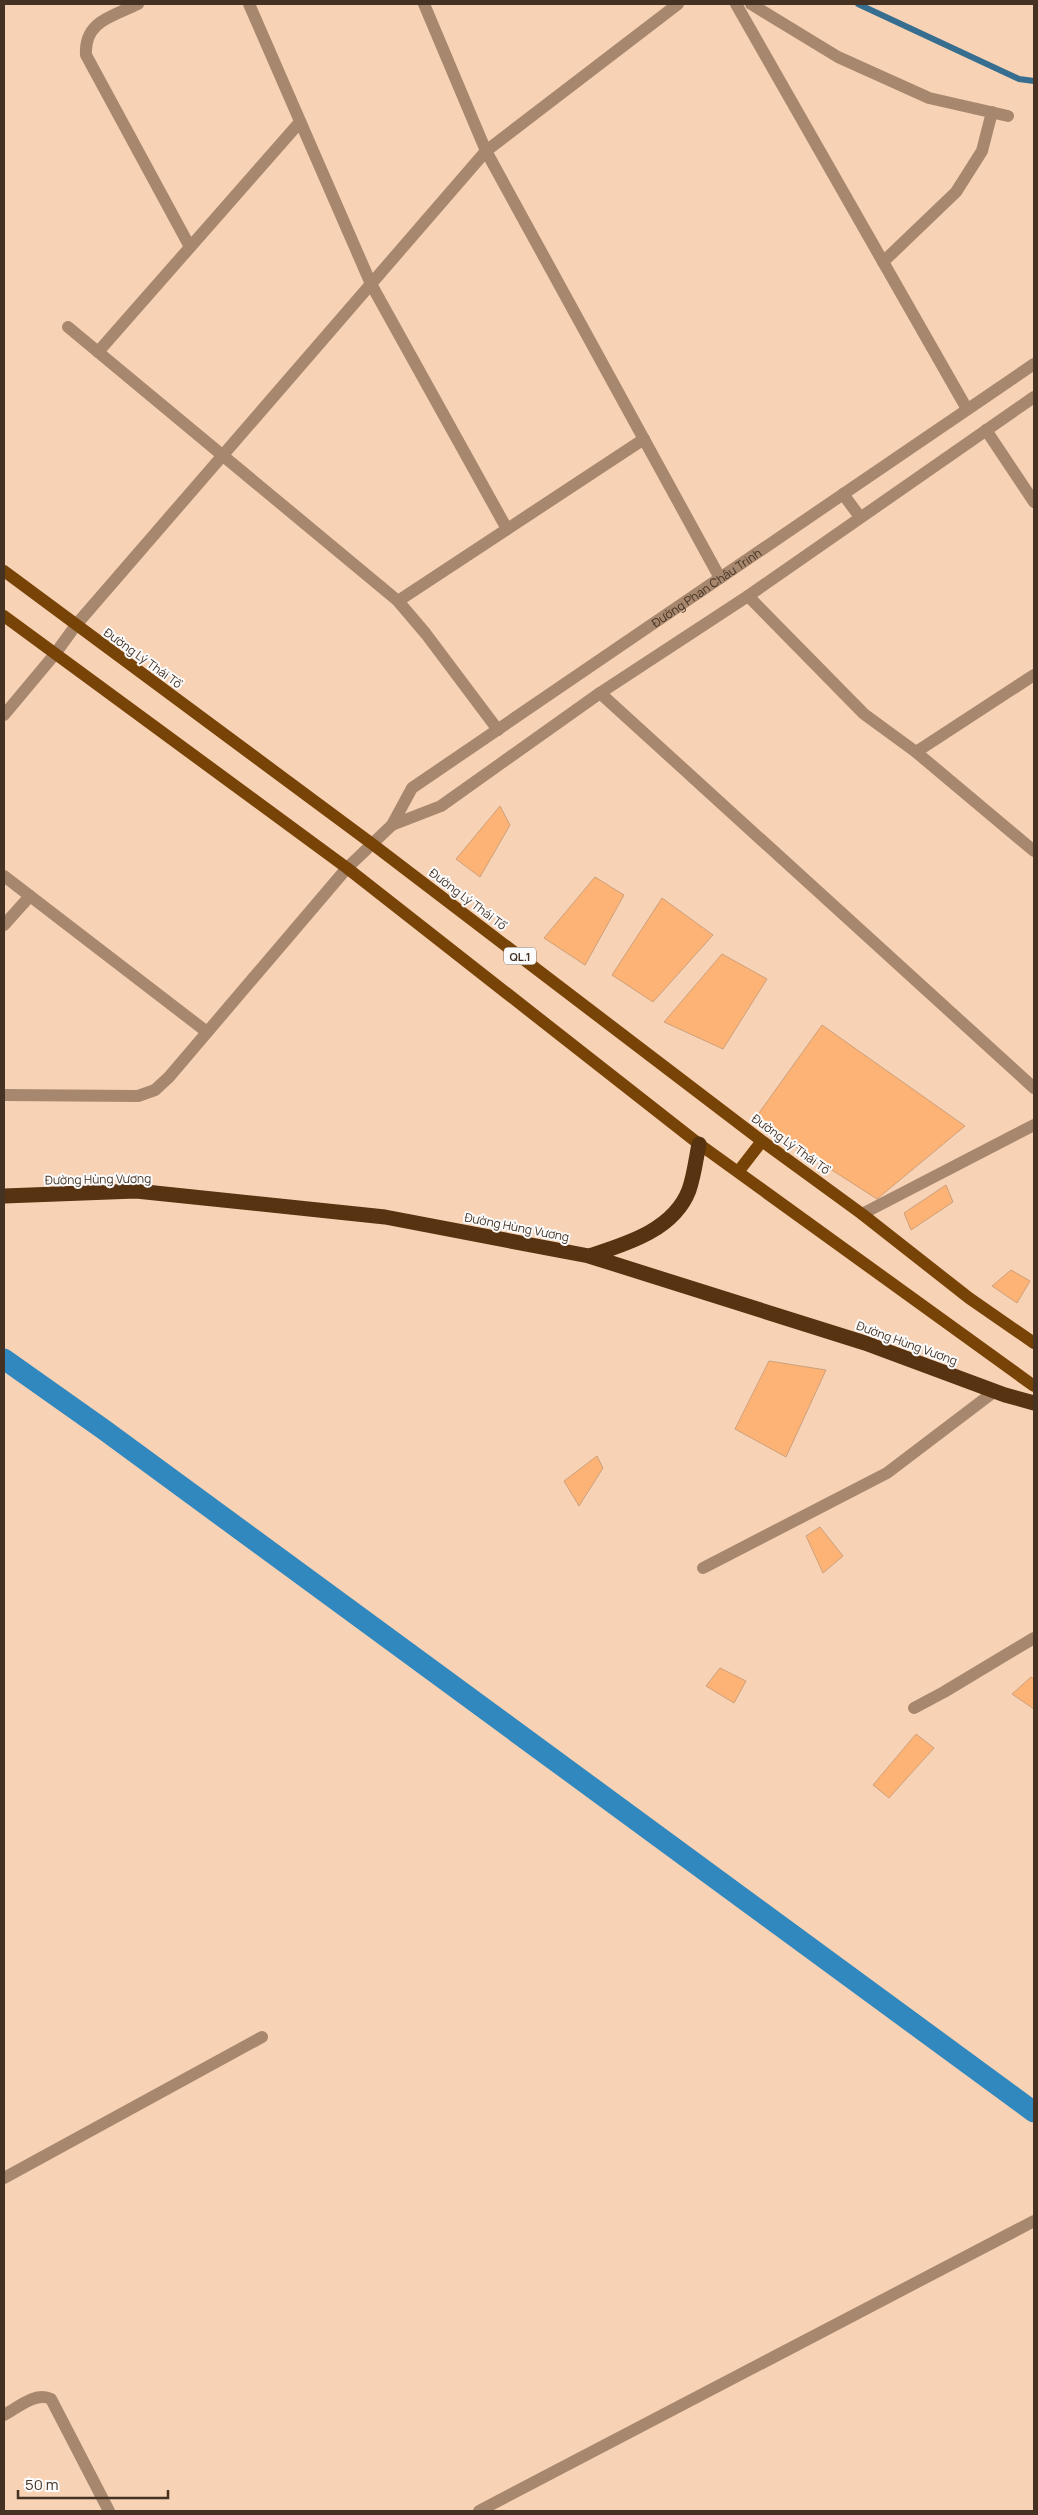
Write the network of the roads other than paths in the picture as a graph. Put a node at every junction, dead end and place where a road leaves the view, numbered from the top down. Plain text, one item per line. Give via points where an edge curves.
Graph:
1 (138, 4) edge
2 (249, 4) edge
3 (424, 4) edge
4 (678, 4) edge
5 (736, 4) edge
6 (751, 4) edge
7 (992, 112) junction
8 (1008, 116) dead end
9 (300, 122) junction
10 (486, 151) junction
11 (190, 247) junction
12 (883, 262) junction
13 (371, 284) junction
14 (68, 327) dead end
15 (98, 352) junction
16 (1034, 364) edge
17 (1034, 397) edge
18 (967, 410) junction
19 (986, 430) junction
20 (644, 439) junction
21 (223, 455) junction
22 (843, 494) junction
23 (1034, 502) edge
24 (860, 517) junction
25 (507, 529) junction
26 (4, 571) edge
27 (720, 578) junction
28 (748, 596) junction
29 (398, 601) junction
30 (4, 616) edge
31 (76, 625) junction
32 (55, 654) junction
33 (1034, 674) edge
34 (600, 693) junction
35 (4, 715) edge
36 (498, 730) junction
37 (916, 752) junction
38 (392, 825) junction
39 (372, 842) junction
40 (1034, 851) edge
41 (347, 868) junction
42 (4, 876) edge
43 (30, 896) junction
44 (4, 925) edge
45 (206, 1032) junction
46 (1034, 1088) edge
47 (4, 1095) edge
48 (1034, 1125) edge
49 (762, 1141) junction
50 (699, 1144) junction
51 (738, 1172) junction
52 (4, 1196) edge
53 (862, 1214) junction
54 (589, 1256) junction
55 (1034, 1342) edge
56 (1034, 1386) edge
57 (1000, 1393) junction
58 (1034, 1403) edge
59 (1034, 1410) edge
60 (703, 1568) dead end
61 (1034, 1638) edge
62 (914, 1708) dead end
63 (262, 2038) dead end
64 (4, 2178) edge
65 (1034, 2221) edge
66 (4, 2415) edge
67 (109, 2511) edge
68 (479, 2511) edge

1 - 11 street via 93,27 85,40 86,55
2 - 9 street
3 - 10 street
4 - 10 street
5 - 12 street
6 - 7 street via 838,57 929,98
7 - 8 street
7 - 12 street via 982,151 956,192
9 - 11 street
9 - 13 street
10 - 13 street
10 - 20 street
11 - 15 street
12 - 18 street
13 - 21 street
13 - 25 street
14 - 15 street
15 - 21 street
16 - 18 street, Đường Phan Châu Trinh
17 - 19 street, Đường Phan Châu Trinh
18 - 22 street, Đường Phan Châu Trinh
19 - 23 street
19 - 24 street, Đường Phan Châu Trinh
20 - 25 street
20 - 27 street
21 - 29 street
21 - 31 street
22 - 24 street
22 - 27 street, Đường Phan Châu Trinh
24 - 28 street, Đường Phan Châu Trinh
25 - 29 street
26 - 31 main road, Đường Lý Thái Tổ / QL.1
27 - 36 street, Đường Phan Châu Trinh
28 - 34 street, Đường Phan Châu Trinh
28 - 37 street via 864,714
29 - 36 street
30 - 32 main road
31 - 32 street
31 - 39 main road, Đường Lý Thái Tổ / QL.1
32 - 35 street
32 - 41 main road
33 - 37 street
34 - 38 street, Đường Phan Châu Trinh via 441,806
34 - 46 street
36 - 38 street, Đường Phan Châu Trinh via 412,788
37 - 40 street
38 - 39 street, Đường Phan Châu Trinh
39 - 41 street, Đường Phan Châu Trinh
39 - 49 main road, Đường Lý Thái Tổ / QL.1
41 - 45 street, Đường Phan Châu Trinh
41 - 50 main road
42 - 43 street
43 - 44 street
43 - 45 street
45 - 47 street, Đường Phan Châu Trinh via 169,1078 155,1090 138,1096
48 - 53 street
49 - 51 main road
49 - 53 main road, Đường Lý Thái Tổ / QL.1
50 - 51 main road
50 - 54 highway via 689,1190 677,1212 660,1226 624,1245
51 - 56 main road
52 - 54 highway, Đường Hùng Vương via 136,1191 385,1217
53 - 55 main road, Đường Lý Thái Tổ / QL.1 via 969,1298
54 - 57 highway, Đường Hùng Vương via 865,1342
57 - 58 highway, Đường Hùng Vương
57 - 59 highway, Đường Hùng Vương
57 - 60 street via 887,1473
61 - 62 street
63 - 64 street
65 - 68 street
66 - 67 street via 37,2397 51,2399

